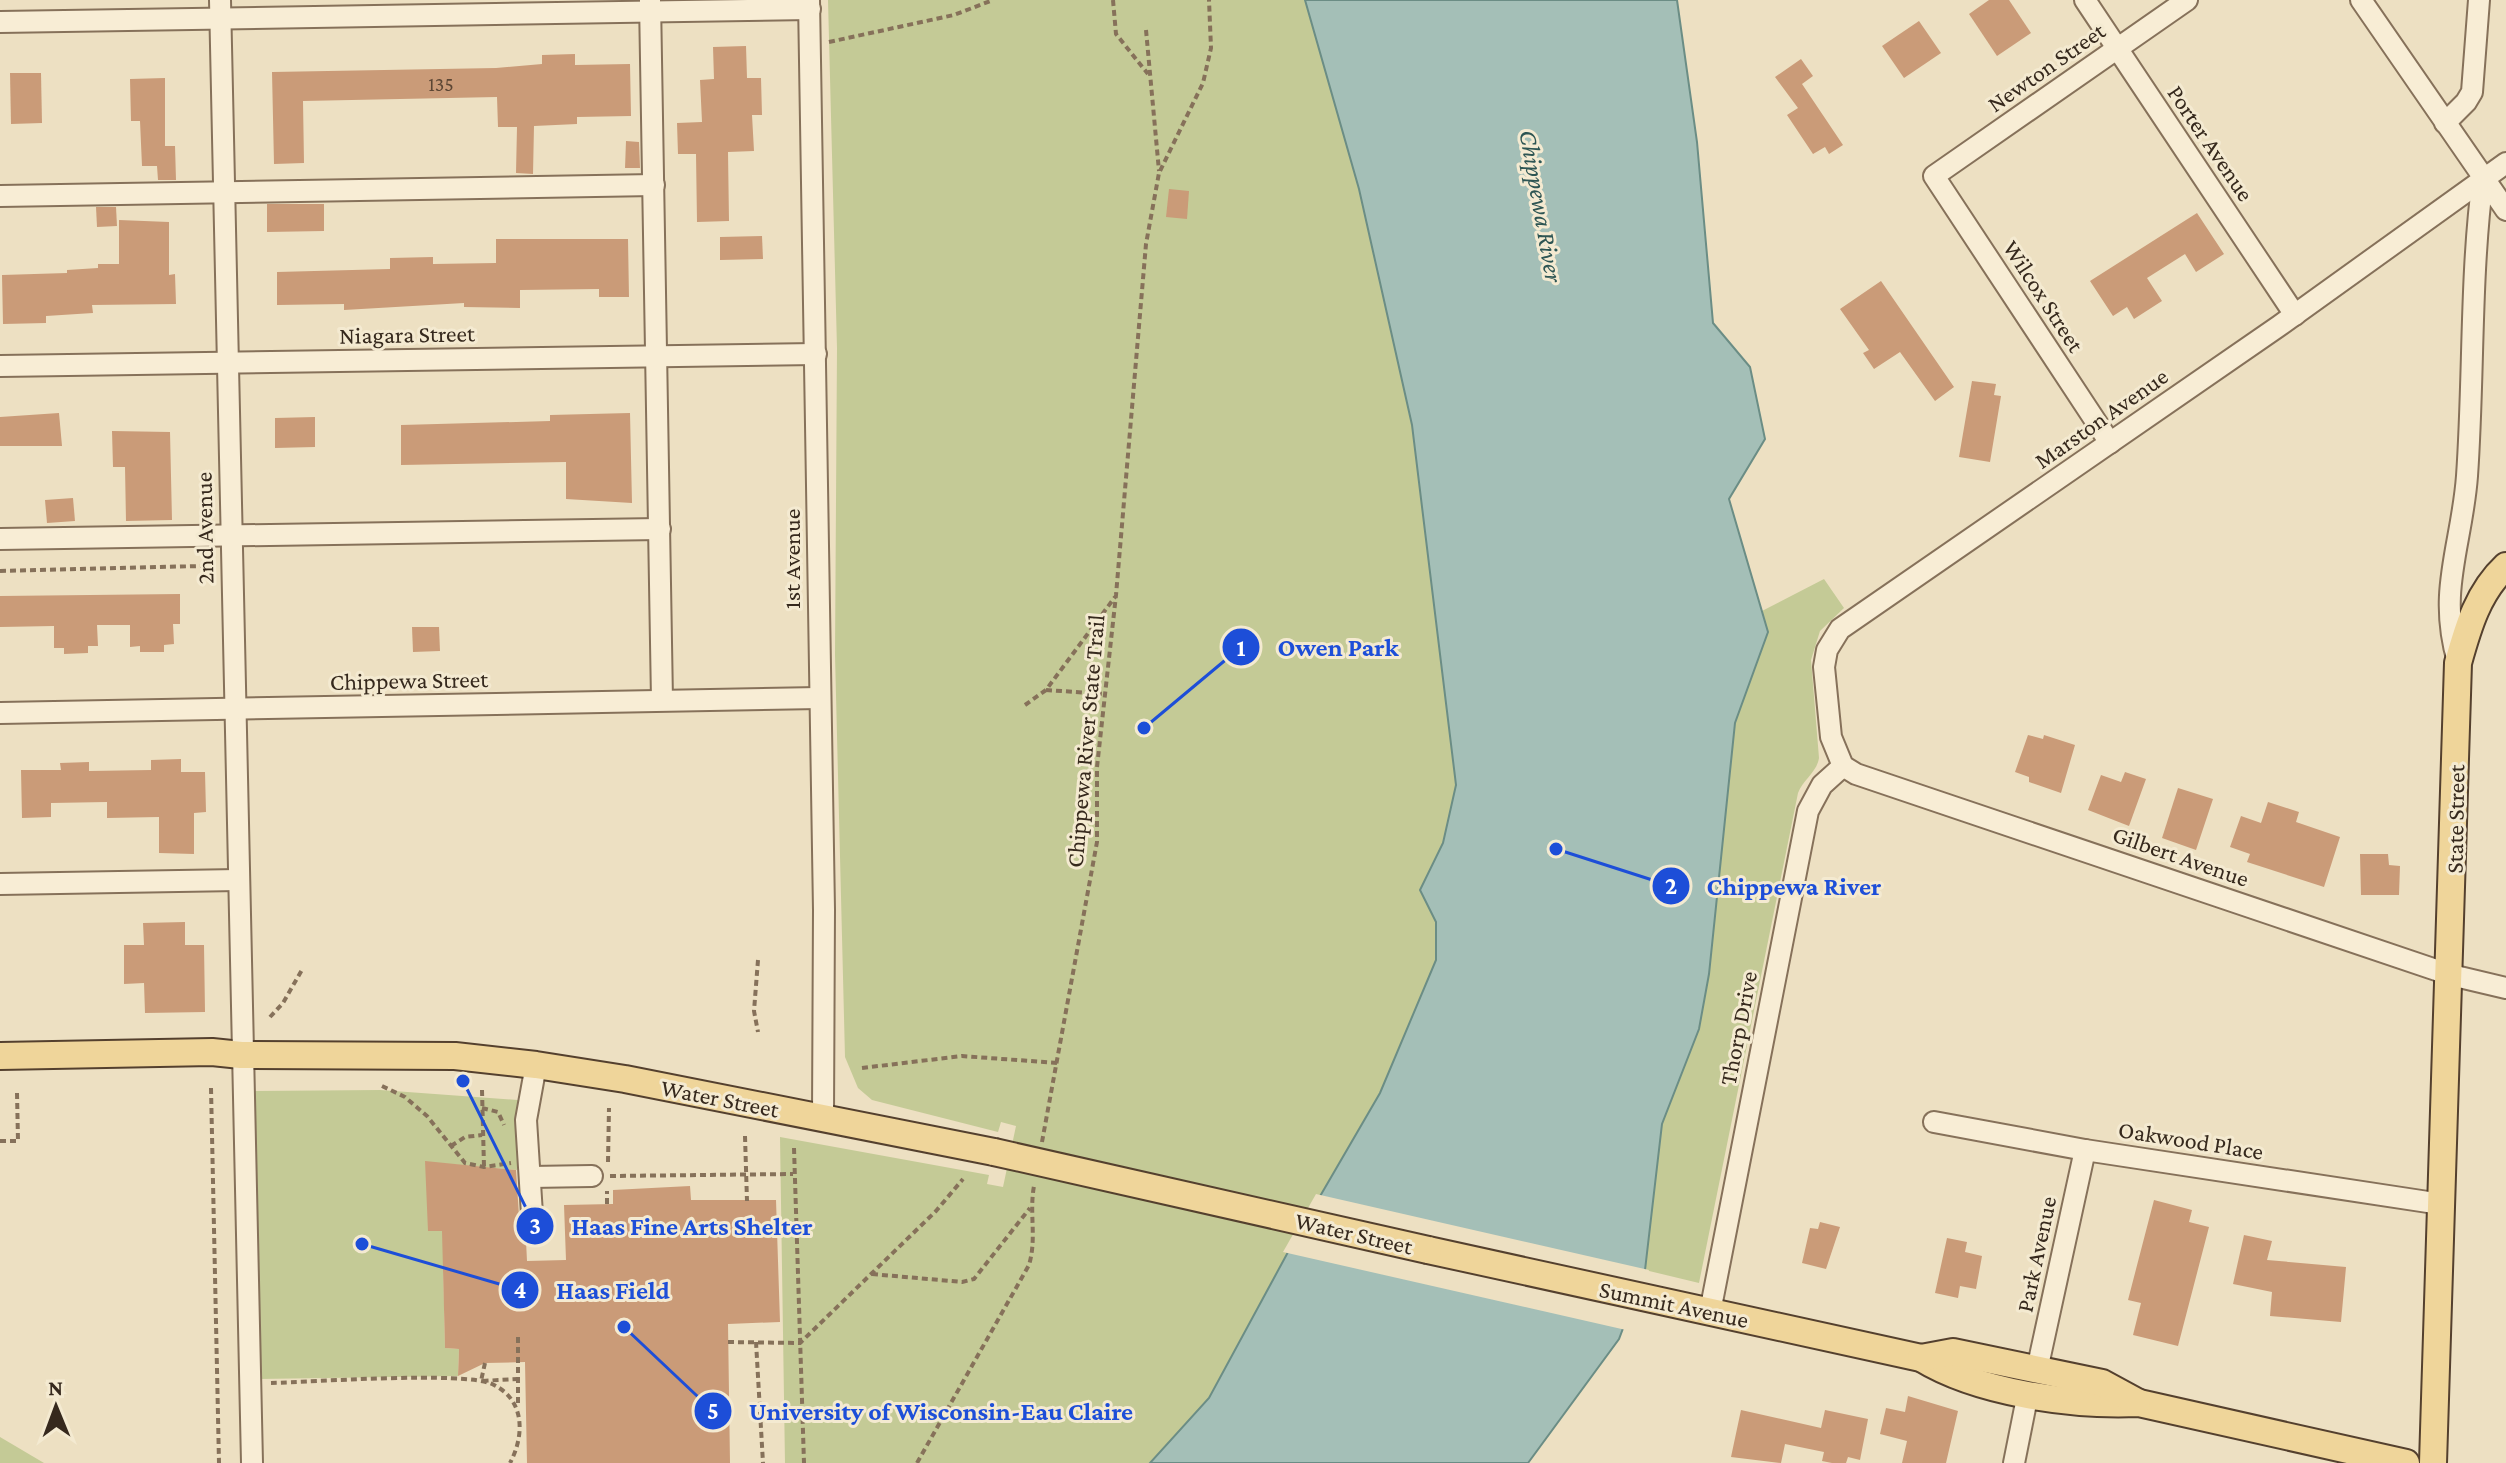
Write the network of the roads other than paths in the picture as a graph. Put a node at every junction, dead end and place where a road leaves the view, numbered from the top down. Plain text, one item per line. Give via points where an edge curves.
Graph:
1 (2085, 0) edge
2 (2187, 0) edge
3 (2361, 0) edge
4 (2479, 0) edge
5 (810, 4) edge
6 (650, 6) edge
7 (220, 9) edge
8 (0, 22) edge
9 (2117, 49) junction
10 (2445, 123) junction
11 (2506, 163) edge
12 (1934, 176) joint
13 (2483, 178) junction
14 (654, 185) junction
15 (223, 191) junction
16 (0, 196) edge
17 (2506, 210) edge
18 (2295, 315) junction
19 (816, 354) junction
20 (657, 356) junction
21 (227, 362) junction
22 (0, 366) edge
23 (2110, 443) junction
24 (660, 529) junction
25 (230, 535) junction
26 (0, 539) edge
27 (2506, 566) edge
28 (2458, 663) junction
29 (819, 698) junction
30 (662, 700) junction
31 (234, 709) junction
32 (0, 713) edge
33 (1843, 766) junction
34 (238, 880) junction
35 (0, 884) edge
36 (2451, 975) junction
37 (2506, 988) edge
38 (241, 1055) junction
39 (0, 1056) edge
40 (536, 1065) junction
41 (823, 1117) junction
42 (1934, 1122) dead end
43 (2085, 1150) junction
44 (530, 1170) junction
45 (600, 1176) road end
46 (2441, 1204) junction
47 (533, 1230) dead end
48 (1428, 1250) joint
49 (1700, 1310) junction
50 (2033, 1381) junction
51 (252, 1463) edge
52 (2014, 1463) edge
53 (2406, 1463) edge
54 (2433, 1463) edge

1 - 9 street, Porter Avenue
2 - 9 street, Newton Street
3 - 10 street
4 - 10 street via 2472,92
5 - 6 street
5 - 19 street, 1st Avenue
6 - 7 street
6 - 14 street
7 - 8 street
7 - 15 street, 2nd Avenue
9 - 12 street, Newton Street
9 - 18 street, Porter Avenue
10 - 13 street
11 - 13 street, Marston Avenue
12 - 23 street, Wilcox Street
13 - 17 street
13 - 18 street, Marston Avenue
13 - 28 street, State Street via 2473,252 2467,474 2449,598 2449,631
14 - 15 street
14 - 20 street
15 - 16 street
15 - 21 street, 2nd Avenue
18 - 23 street, Marston Avenue
19 - 20 street, Niagara Street
19 - 29 street, 1st Avenue
20 - 21 street, Niagara Street
20 - 24 street
21 - 22 street, Niagara Street
21 - 25 street, 2nd Avenue
23 - 33 street, Marston Avenue via 1840,629 1824,667 1831,737
24 - 25 street
24 - 30 street
25 - 26 street
25 - 31 street, 2nd Avenue
27 - 28 main road via 2484,593
28 - 36 main road, State Street
29 - 30 street, Chippewa Street
29 - 41 street, 1st Avenue
30 - 31 street, Chippewa Street
31 - 32 street, Chippewa Street
31 - 34 street, 2nd Avenue
33 - 36 street, Gilbert Avenue
33 - 49 street, Thorp Drive via 1822,785 1808,811
34 - 35 street
34 - 38 street, 2nd Avenue
36 - 37 street, Gilbert Avenue
36 - 46 main road, State Street
38 - 39 main road, Water Street
38 - 40 main road, Water Street via 455,1056
38 - 51 street, 2nd Avenue
40 - 41 main road, Water Street
40 - 44 street via 526,1120
41 - 48 main road, Water Street, bridge
42 - 43 street, Oakwood Place
43 - 46 street, Oakwood Place
43 - 50 street, Park Avenue
44 - 45 street
44 - 47 street
46 - 54 main road, State Street
48 - 49 main road, Summit Avenue
49 - 50 main road, Summit Avenue via 1921,1358 1949,1375
50 - 52 street, Park Avenue
50 - 53 main road, Summit Avenue via 2102,1383 2139,1403

